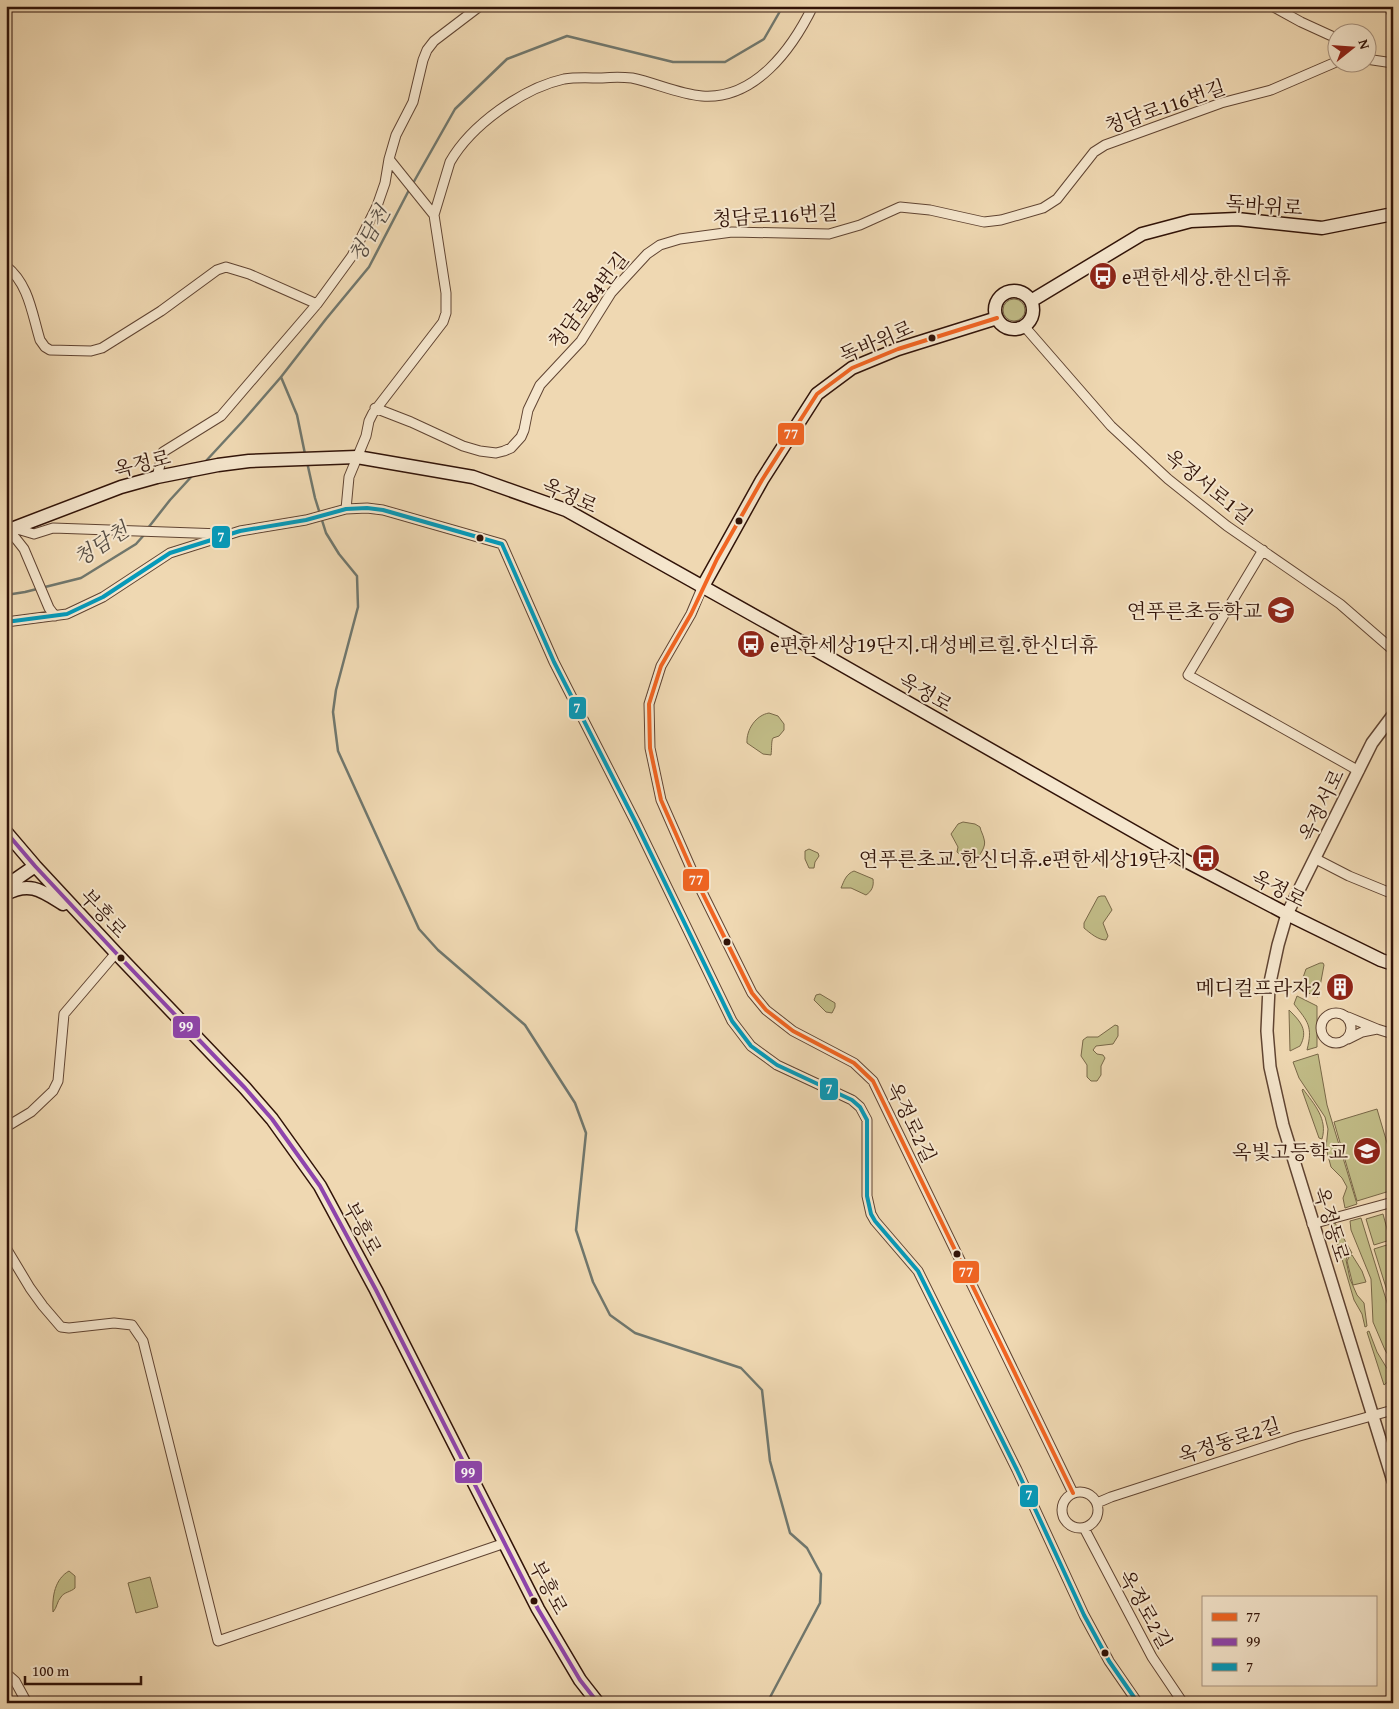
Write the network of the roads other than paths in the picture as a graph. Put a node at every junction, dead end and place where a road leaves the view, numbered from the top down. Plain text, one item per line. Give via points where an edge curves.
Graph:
1 (480, 6) edge
2 (813, 6) edge
3 (1272, 6) edge
4 (1389, 6) edge
5 (1393, 15) edge
6 (1326, 33) edge
7 (1376, 60) edge
8 (1393, 63) edge
9 (1326, 66) edge
10 (389, 159) junction
11 (432, 211) junction
12 (1393, 214) edge
13 (674, 240) joint
14 (6, 266) edge
15 (1031, 301) junction
16 (317, 304) junction
17 (997, 318) junction
18 (1024, 326) junction
19 (375, 408) junction
20 (351, 457) junction
21 (162, 476) junction
22 (342, 510) junction
23 (10, 529) edge
24 (230, 534) junction
25 (1263, 550) junction
26 (702, 588) junction
27 (52, 612) junction
28 (6, 622) edge
29 (1393, 650) edge
30 (1393, 716) edge
31 (1359, 771) junction
32 (6, 832) edge
33 (1316, 859) junction
34 (35, 866) junction
35 (6, 886) edge
36 (6, 894) edge
37 (1393, 894) edge
38 (79, 914) junction
39 (1287, 914) junction
40 (116, 953) junction
41 (1393, 964) edge
42 (1344, 1015) junction
43 (1377, 1029) junction
44 (1393, 1034) edge
45 (1344, 1042) junction
46 (6, 1127) edge
47 (1393, 1202) edge
48 (1312, 1224) junction
49 (6, 1248) edge
50 (1393, 1410) edge
51 (1373, 1416) junction
52 (1393, 1481) edge
53 (1073, 1493) junction
54 (1097, 1504) junction
55 (1084, 1528) junction
56 (505, 1543) junction
57 (6, 1673) edge
58 (27, 1703) edge
59 (598, 1703) edge
60 (1138, 1703) edge
61 (1183, 1703) edge

1 - 10 street via 434,41 428,50 413,102 396,135
2 - 11 street via 780,57 755,81 738,91 702,96 631,78 588,78 553,82 516,99 479,128 455,154
3 - 6 street
4 - 5 street
7 - 8 street
9 - 13 street, 청담로116번길 via 1271,90 1221,103 1105,145 1094,152 1063,193 1050,204 1001,220 984,222 905,207 848,230 829,234 732,232
10 - 11 street
10 - 16 street via 385,184 369,225 352,256
11 - 19 street via 446,294 446,313 439,327
12 - 15 main road, 독바위로 via 1322,228 1237,219 1191,221 1142,234
13 - 19 street, 청담로84번길 via 660,244 647,254 611,293 581,342 536,391 521,437 511,448 496,453 463,446
14 - 16 street via 17,274 23,284 40,340 50,350 90,351 102,348 226,267
15 - 17 main road via 1021,293 1009,292 996,306
15 - 18 main road via 1032,318
16 - 21 street via 221,416 163,452
17 - 18 main road via 1012,329
17 - 26 main road, 독바위로 via 898,348 852,368 817,394 762,480
18 - 25 street, 옥정서로1길 via 1111,426 1175,485
19 - 20 street via 366,436
20 - 21 main road, 옥정로 via 249,461
20 - 22 street
20 - 26 main road, 옥정로 via 472,477 566,510
21 - 23 main road, 옥정로 via 122,487
22 - 24 street
22 - 60 street via 383,510 502,544 554,662 732,1021 751,1046 777,1065 852,1100 860,1107 867,1120 866,1181 871,1214 918,1271 1017,1470 1084,1615 1109,1661
23 - 24 street via 34,534 53,528
23 - 27 street via 24,549
24 - 27 street via 170,553 103,597 67,614
25 - 29 street, 옥정서로1길 via 1340,604
25 - 31 street via 1188,675
26 - 39 main road, 옥정로 via 1184,860
26 - 53 street, 옥정로2길 via 661,666 649,704 650,748 661,800 752,993 766,1010 793,1031 854,1063 873,1081
27 - 28 street
30 - 31 street, 옥정서로 via 1372,743
31 - 33 street, 옥정서로
32 - 34 main road, 부흥로
33 - 37 street
33 - 39 street, 옥정서로
34 - 35 main road
34 - 38 main road, 부흥로
36 - 38 main road via 27,887 38,889
38 - 40 main road, 부흥로
39 - 41 main road, 옥정로
39 - 48 street, 옥정동로 via 1271,973 1267,1008 1270,1067
40 - 46 street via 64,1014 58,1081 53,1091 31,1112
40 - 56 main road, 부흥로 via 245,1088 272,1119 320,1186
42 - 43 street
42 - 45 street via 1352,1026 1350,1036
42 - 45 street via 1330,1014 1321,1028 1328,1041
43 - 44 street
43 - 45 street via 1362,1032
47 - 48 street
48 - 51 street, 옥정동로
49 - 56 street via 30,1288 61,1327 123,1323 132,1325 143,1341 218,1641
50 - 51 street, 옥정동로2길
51 - 52 street, 옥정동로
51 - 54 street, 옥정동로2길 via 1203,1466
53 - 54 street via 1084,1492
53 - 55 street via 1064,1501 1061,1513 1067,1524
54 - 55 street via 1095,1522
55 - 61 street, 옥정로2길 via 1152,1657
56 - 59 main road, 부흥로 via 538,1609 580,1680
57 - 58 street

